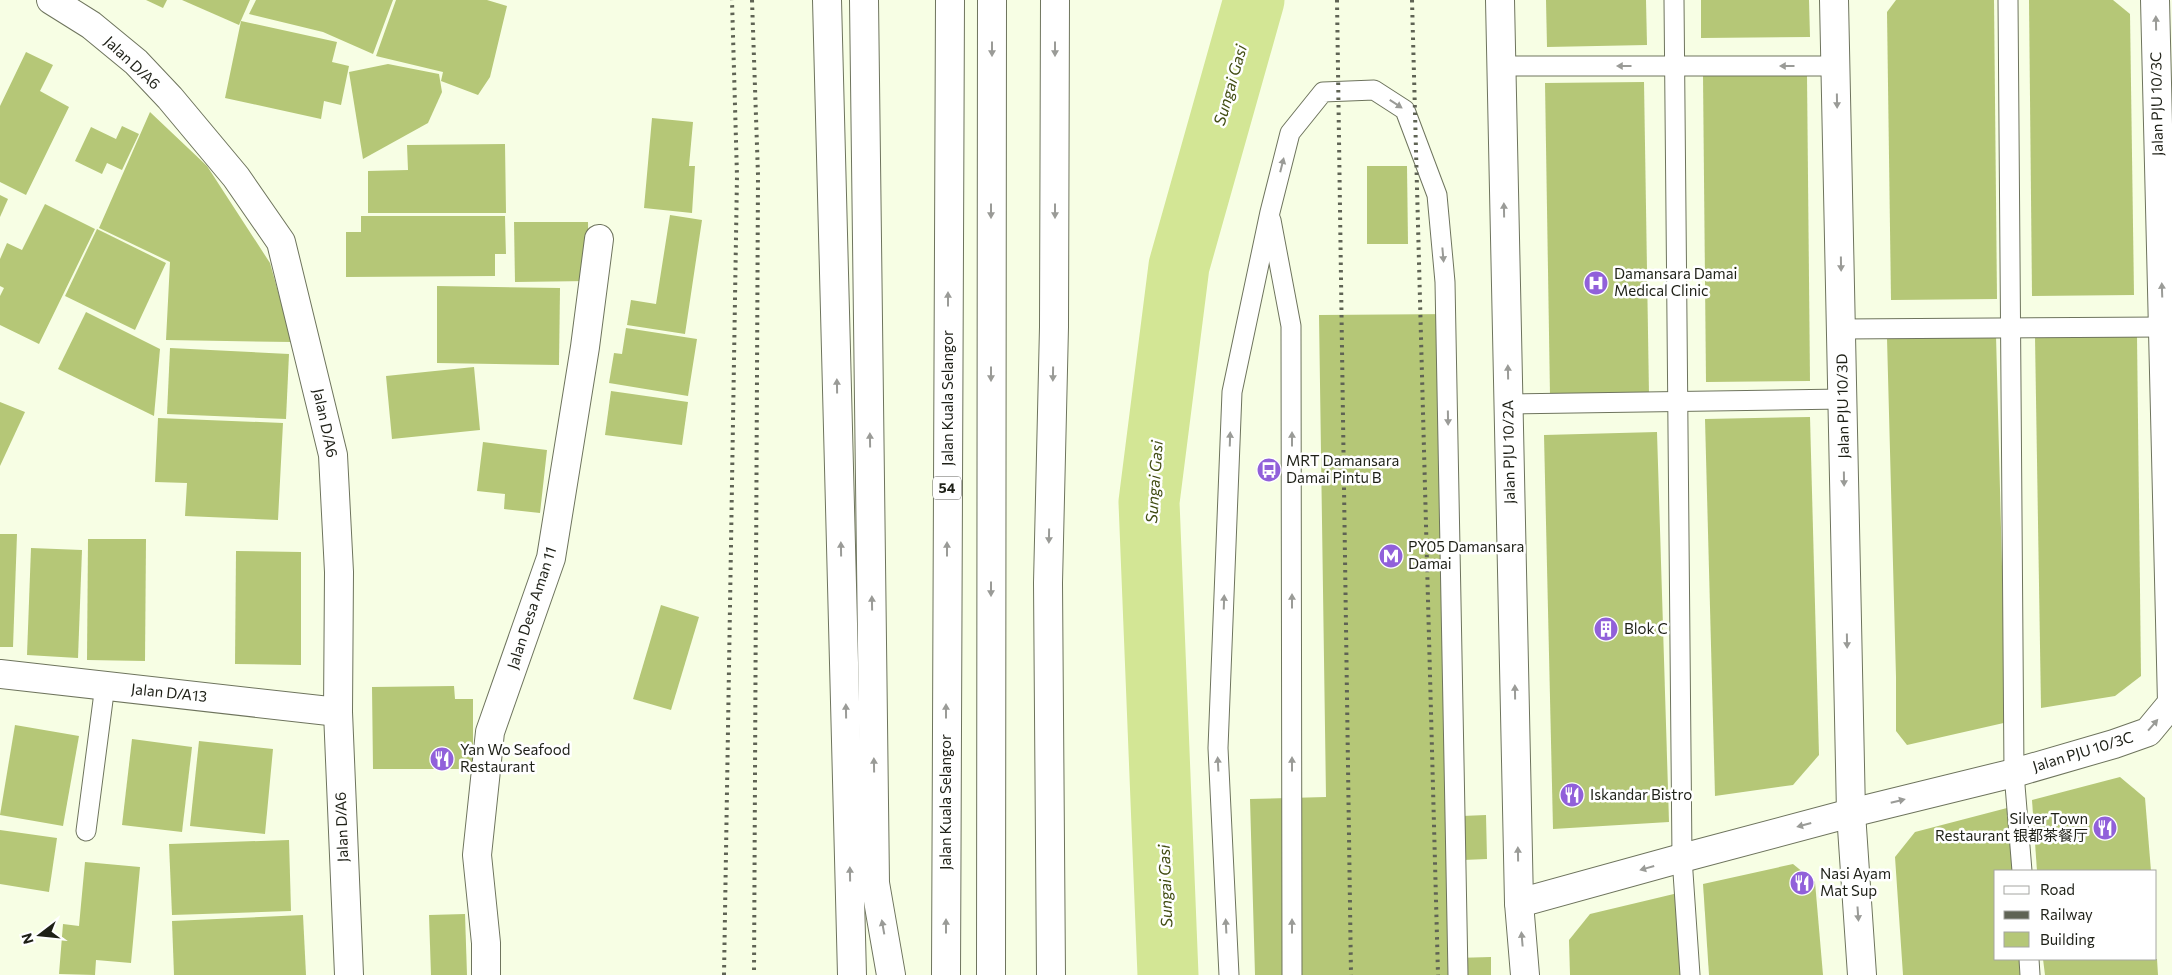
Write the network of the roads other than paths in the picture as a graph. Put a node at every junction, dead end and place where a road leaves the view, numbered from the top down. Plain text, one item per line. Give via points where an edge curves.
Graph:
1 (51, 0) edge
2 (827, 0) edge
3 (864, 0) edge
4 (950, 0) edge
5 (992, 0) edge
6 (1055, 0) edge
7 (1500, 0) edge
8 (1674, 0) edge
9 (1834, 0) edge
10 (2008, 0) edge
11 (2155, 0) edge
12 (1501, 66) junction
13 (1674, 66) junction
14 (1836, 66) junction
15 (1270, 212) junction
16 (599, 239) dead end
17 (2167, 261) edge
18 (2163, 327) junction
19 (2011, 328) junction
20 (1842, 329) junction
21 (2168, 378) edge
22 (1842, 400) junction
23 (1677, 401) junction
24 (1508, 404) junction
25 (0, 674) edge
26 (105, 685) junction
27 (338, 712) junction
28 (2014, 773) junction
29 (1851, 813) junction
30 (86, 830) dead end
31 (1682, 858) junction
32 (2022, 870) edge
33 (1519, 903) junction
34 (2028, 960) edge
35 (349, 975) edge
36 (486, 975) edge
37 (852, 975) edge
38 (891, 975) edge
39 (946, 975) edge
40 (991, 975) edge
41 (1051, 975) edge
42 (1229, 975) edge
43 (1292, 975) edge
44 (1458, 975) edge
45 (1525, 975) edge
46 (1690, 975) edge
47 (1862, 975) edge
48 (2030, 975) edge

1 - 27 main road, Jalan D/A6 via 91,25 136,62 236,176 281,242 333,455 339,572
37 -> 2 main road
38 -> 3 main road via 875,883
39 -> 4 main road, Jalan Kuala Selangor / 54
5 -> 40 main road
6 -> 41 main road via 1054,327 1048,583
7 - 12 main road, Jalan PJU 10/2A
8 - 13 lane
9 - 14 main road, Jalan PJU 10/3D
10 - 19 lane
17 -> 11 main road, Jalan PJU 10/3C
13 -> 12 lane
24 -> 12 main road, Jalan PJU 10/2A
14 -> 13 lane
13 - 23 lane
14 -> 20 main road, Jalan PJU 10/3D
42 -> 15 lane via 1218,748 1232,392
43 -> 15 lane via 1291,326
15 -> 44 lane via 1290,133 1323,92 1374,90 1405,110 1437,195 1445,282
16 - 36 main road, Jalan Desa Aman 11 via 585,347 550,558 490,732 478,855
18 -> 17 main road, Jalan PJU 10/3C
18 - 19 lane
18 - 21 main road, Jalan PJU 10/3C
19 - 20 lane
19 - 28 lane
20 - 22 main road, Jalan PJU 10/3D
28 -> 21 main road, Jalan PJU 10/3C via 2148,732 2172,703
22 - 23 lane
22 -> 29 main road, Jalan PJU 10/3D
23 - 24 lane
23 - 31 lane
33 -> 24 main road, Jalan PJU 10/2A
25 - 26 main road, Jalan D/A13
26 - 27 main road, Jalan D/A13
26 - 30 lane
27 - 35 main road, Jalan D/A6
29 -> 28 main road, Jalan PJU 10/3C
28 - 32 lane
29 -> 31 main road, Jalan PJU 10/3C
29 -> 47 main road, Jalan PJU 10/3D
31 -> 33 main road, Jalan PJU 10/3C
31 - 46 lane
45 -> 33 main road, Jalan PJU 10/2A
34 - 48 lane

